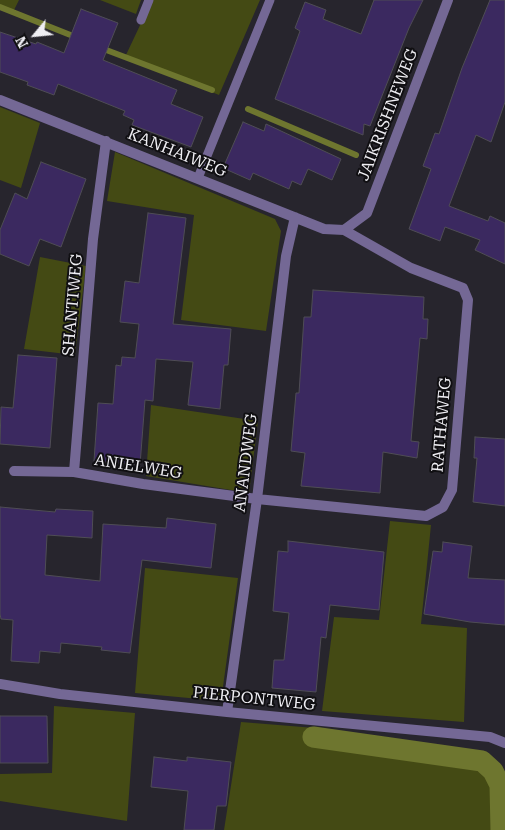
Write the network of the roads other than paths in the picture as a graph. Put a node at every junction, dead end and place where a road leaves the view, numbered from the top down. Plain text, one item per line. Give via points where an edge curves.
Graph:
1 (149, 0) edge
2 (270, 0) edge
3 (448, 0) edge
4 (141, 20) dead end
5 (0, 100) edge
6 (106, 141) junction
7 (198, 178) junction
8 (296, 217) junction
9 (344, 230) junction
10 (14, 471) dead end
11 (74, 472) junction
12 (258, 499) junction
13 (0, 684) edge
14 (227, 712) junction
15 (505, 743) edge

1 - 4 lane
2 - 7 lane
3 - 9 street, JAIKRISHNEWEG via 367,213
5 - 6 street, KANHAIWEG
6 - 7 street, KANHAIWEG
6 - 11 street, SHANTIWEG via 93,239
7 - 8 street, KANHAIWEG
8 - 9 street, KANHAIWEG via 324,229
8 - 12 street, ANANDWEG via 286,256
9 - 12 street, RATHAWEG via 411,268 463,288 468,300 452,490 443,507 426,516
10 - 11 street, ANIELWEG
11 - 12 street, ANIELWEG
12 - 14 street, ANANDWEG
13 - 14 street, PIERPONTWEG via 60,694
14 - 15 street, PIERPONTWEG via 490,737

